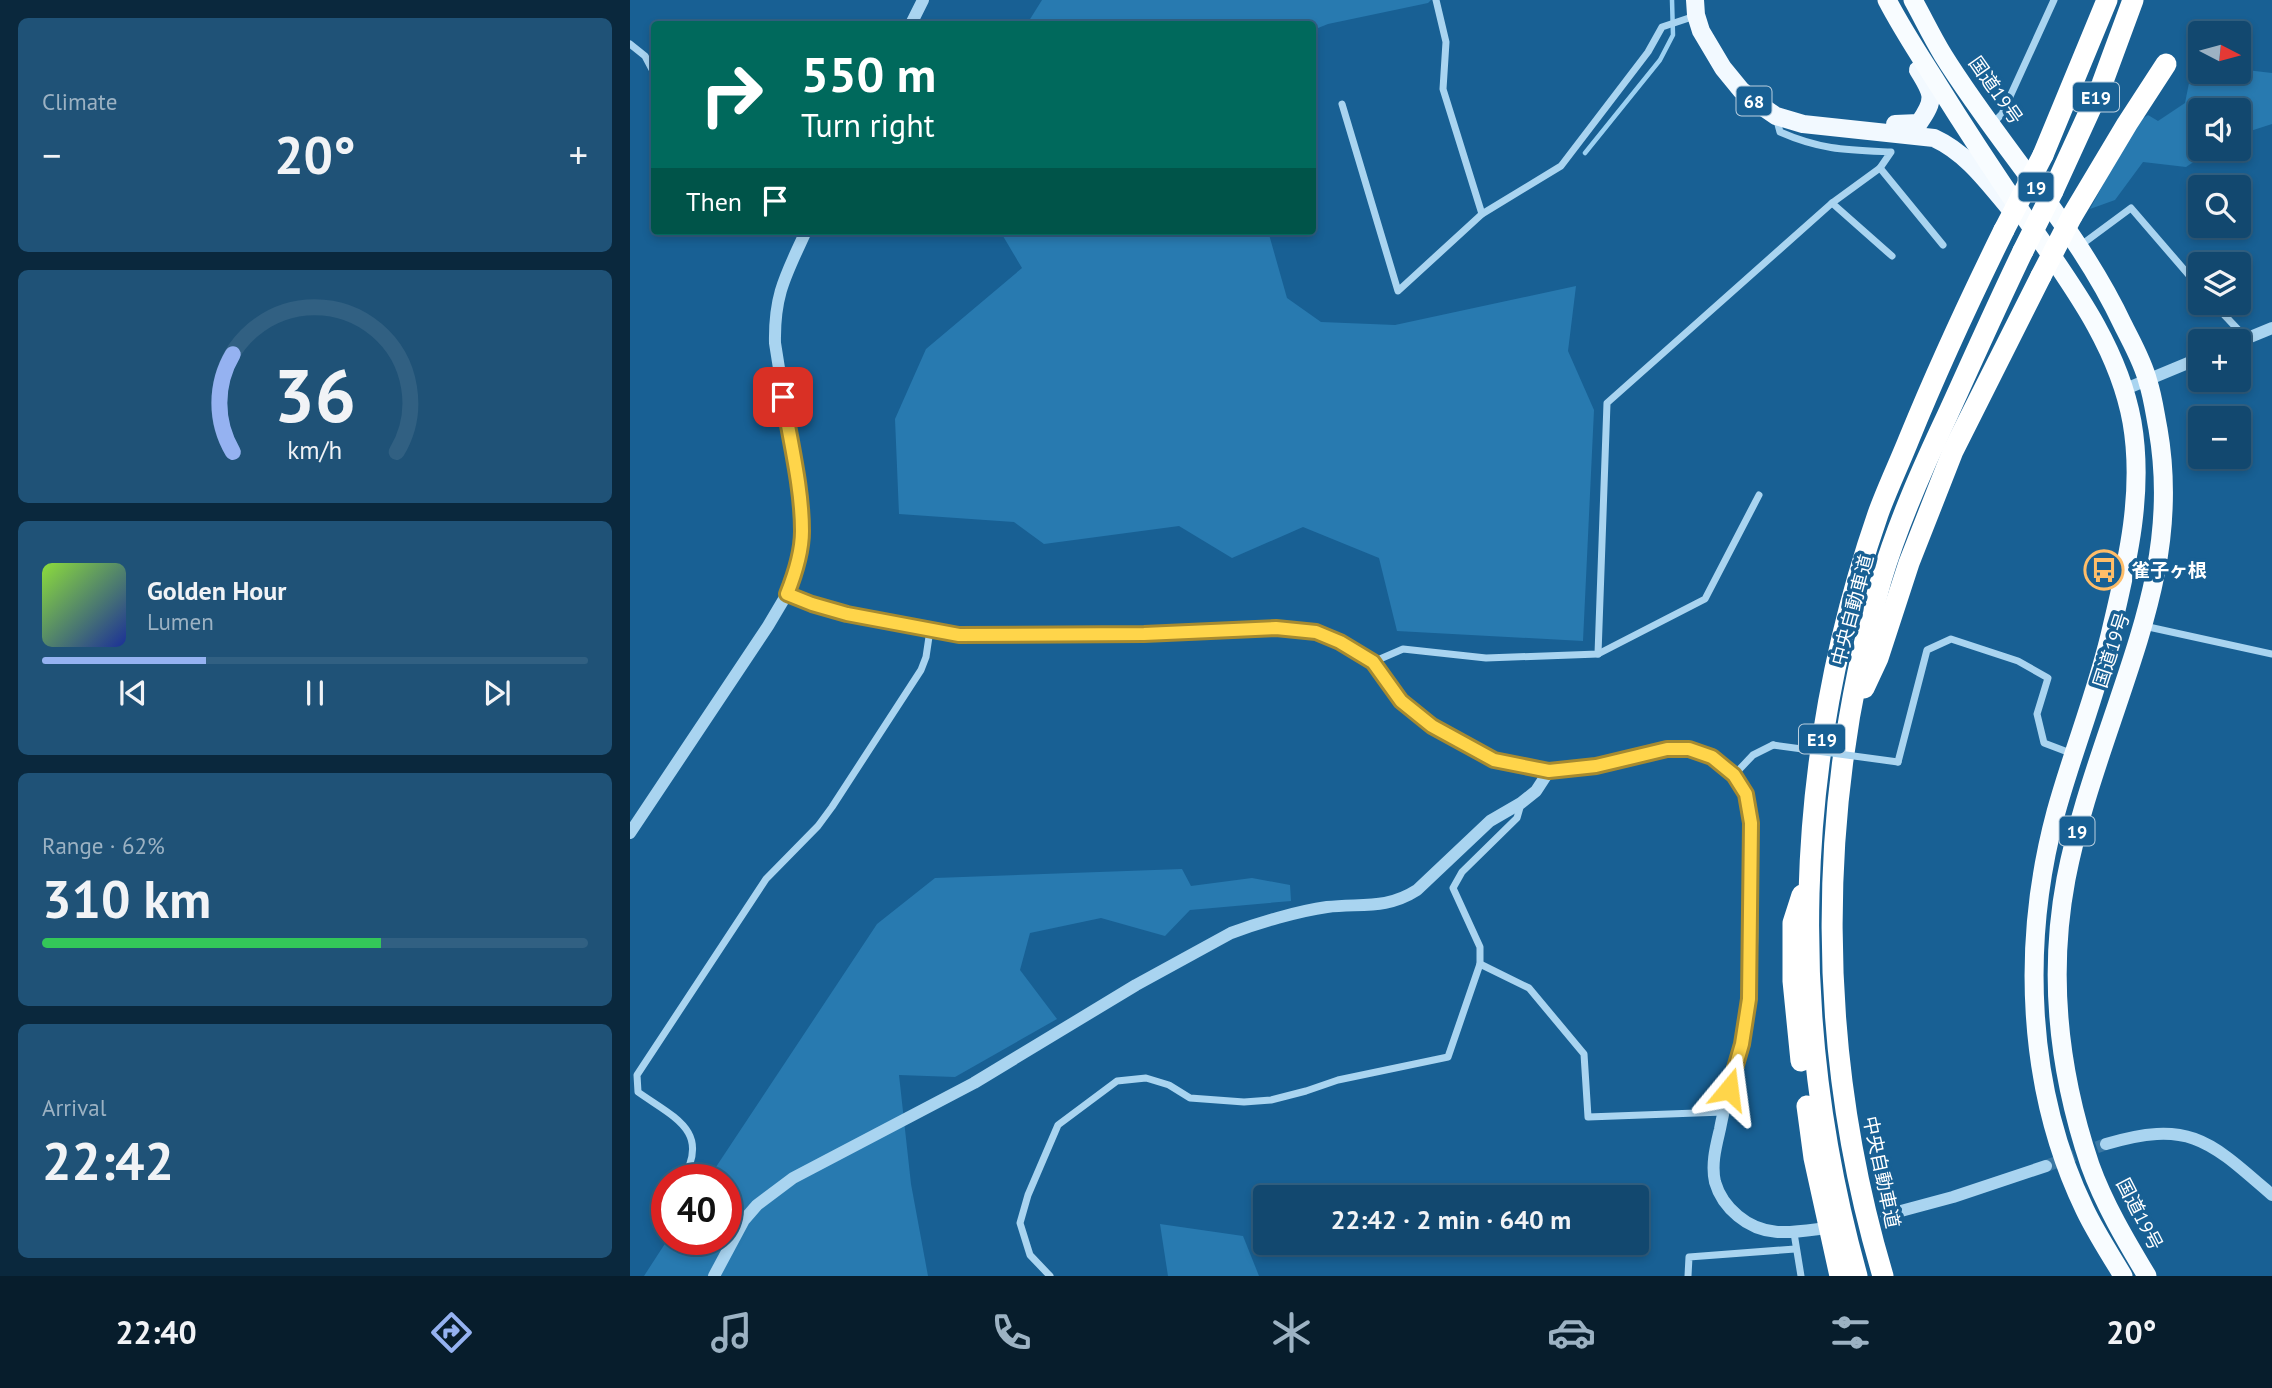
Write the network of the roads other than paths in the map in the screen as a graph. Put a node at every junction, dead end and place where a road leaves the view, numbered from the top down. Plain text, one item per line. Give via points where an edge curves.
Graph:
1 (923, 0) edge
2 (1436, 0) edge
3 (1887, 0) edge
4 (1913, 0) edge
5 (2054, 0) edge
6 (2107, 0) edge
7 (2133, 0) edge
8 (1691, 12) edge
9 (912, 21) edge
10 (630, 44) edge
11 (1913, 45) junction
12 (2166, 64) dead end
13 (651, 67) edge
14 (1342, 104) dead end
15 (1776, 116) junction
16 (1992, 124) junction
17 (1868, 130) junction
18 (1880, 168) junction
19 (1832, 203) junction
20 (1482, 214) junction
21 (2024, 216) junction
22 (804, 235) edge
23 (1943, 244) dead end
24 (2079, 247) junction
25 (1892, 256) dead end
26 (2188, 274) edge
27 (2223, 315) edge
28 (2272, 328) edge
29 (2234, 329) edge
30 (2251, 336) edge
31 (2188, 363) edge
32 (2148, 380) junction
33 (2123, 390) junction
34 (1759, 495) dead end
35 (787, 594) junction
36 (2144, 626) junction
37 (930, 630) junction
38 (1598, 654) junction
39 (2272, 654) edge
40 (1373, 662) junction
41 (1850, 720) junction
42 (2074, 754) junction
43 (1549, 771) junction
44 (1734, 775) junction
45 (1521, 803) junction
46 (630, 833) edge
47 (1808, 876) junction
48 (1480, 964) junction
49 (1723, 1112) junction
50 (2106, 1144) tunnel mouth
51 (691, 1164) edge
52 (2046, 1166) tunnel mouth
53 (2272, 1195) edge
54 (1886, 1215) dead end
55 (1819, 1229) dead end
56 (1794, 1233) junction
57 (1796, 1249) junction
58 (714, 1276) edge
59 (1050, 1276) edge
60 (1688, 1276) edge
61 (1801, 1276) edge
62 (1840, 1276) edge
63 (1857, 1276) edge
64 (1883, 1276) edge
65 (2123, 1276) edge
66 (2147, 1276) edge

1 - 9 street
2 - 20 street via 1446,42 1443,89
3 - 11 highway, 国道19号 / 19
4 - 16 highway, 国道19号 / 19 via 1943,55
5 - 16 street via 2002,114
6 - 47 highway, 中央自動車道 / E19, bridge via 2043,155 1929,390 1878,513 1842,637 1826,716
7 - 41 highway, 中央自動車道 / E19, bridge via 2102,84 1915,485 1881,579
8 - 15 main road, 68 via 1723,68 1749,97
8 - 20 street via 1662,27 1561,166
10 - 13 street
11 - 17 main road, 68 via 1914,64 1930,89 1930,107 1919,123
11 - 21 highway, 国道19号 / 19
12 - 41 highway, bridge via 2073,216 1953,451 1878,658
14 - 20 street via 1398,291
15 - 17 main road, 68 via 1803,124
15 - 18 street via 1780,132 1802,142 1833,150 1891,152
16 - 24 highway, 国道19号 / 19
17 - 21 main road, 68 via 1934,138 1951,146 2012,210
18 - 19 street
18 - 23 street
19 - 25 street
19 - 38 street via 1607,403
21 - 33 highway, 国道19号 / 19 via 2090,313
22 - 35 street via 779,292 775,321 802,532
24 - 26 street via 2131,208
24 - 32 highway, 国道19号 / 19 via 2107,290
27 - 29 street
28 - 30 street
31 - 32 street
32 - 33 street
32 - 36 highway, 国道19号 / 19 via 2163,467 2163,529
33 - 42 highway, 国道19号 / 19 via 2132,423 2137,484 2132,529 2103,667
34 - 38 street via 1705,599
35 - 37 street via 847,614
35 - 46 street
36 - 39 street
36 - 66 highway, 国道19号 / 19 via 2079,823 2058,936 2057,994 2061,1048 2091,1167
37 - 40 street via 991,636 1276,628 1316,632
37 - 51 street via 921,670 832,807 766,879 637,1075 638,1092 686,1126 692,1140
38 - 40 street via 1486,658 1403,649
40 - 43 street via 1401,701 1432,726 1494,760
41 - 64 highway, 中央自動車道 / E19 via 1833,850 1832,958 1839,1064 1853,1159
42 - 44 street, bridge via 2044,743 2037,714 2048,678 2018,661 1951,639 1927,650 1898,762 1773,745 1753,755
42 - 65 highway, 国道19号 / 19 via 2041,884 2034,1007 2048,1107 2067,1167 2085,1210
43 - 44 street via 1678,748 1712,757
43 - 45 street
44 - 49 street via 1746,794 1751,823 1751,974 1742,1044
45 - 48 street via 1517,818 1462,872 1453,888 1480,947
45 - 58 street via 1490,821 1404,899 1327,907 1231,933 974,1083 793,1178 744,1220
47 - 62 highway via 1793,923 1793,981 1814,1158
47 - 63 highway, 中央自動車道 / E19 via 1814,1059 1831,1166
48 - 49 street via 1529,988 1584,1054 1588,1117
48 - 59 street via 1448,1058 1338,1080 1271,1100 1190,1098 1146,1078 1117,1081 1093,1098 1058,1125 1020,1223 1030,1255
49 - 56 street via 1713,1166 1725,1203 1757,1229
50 - 53 street via 2136,1135 2185,1135 2210,1145
52 - 54 street
55 - 56 street
56 - 57 street
57 - 60 street via 1689,1258
57 - 61 street

